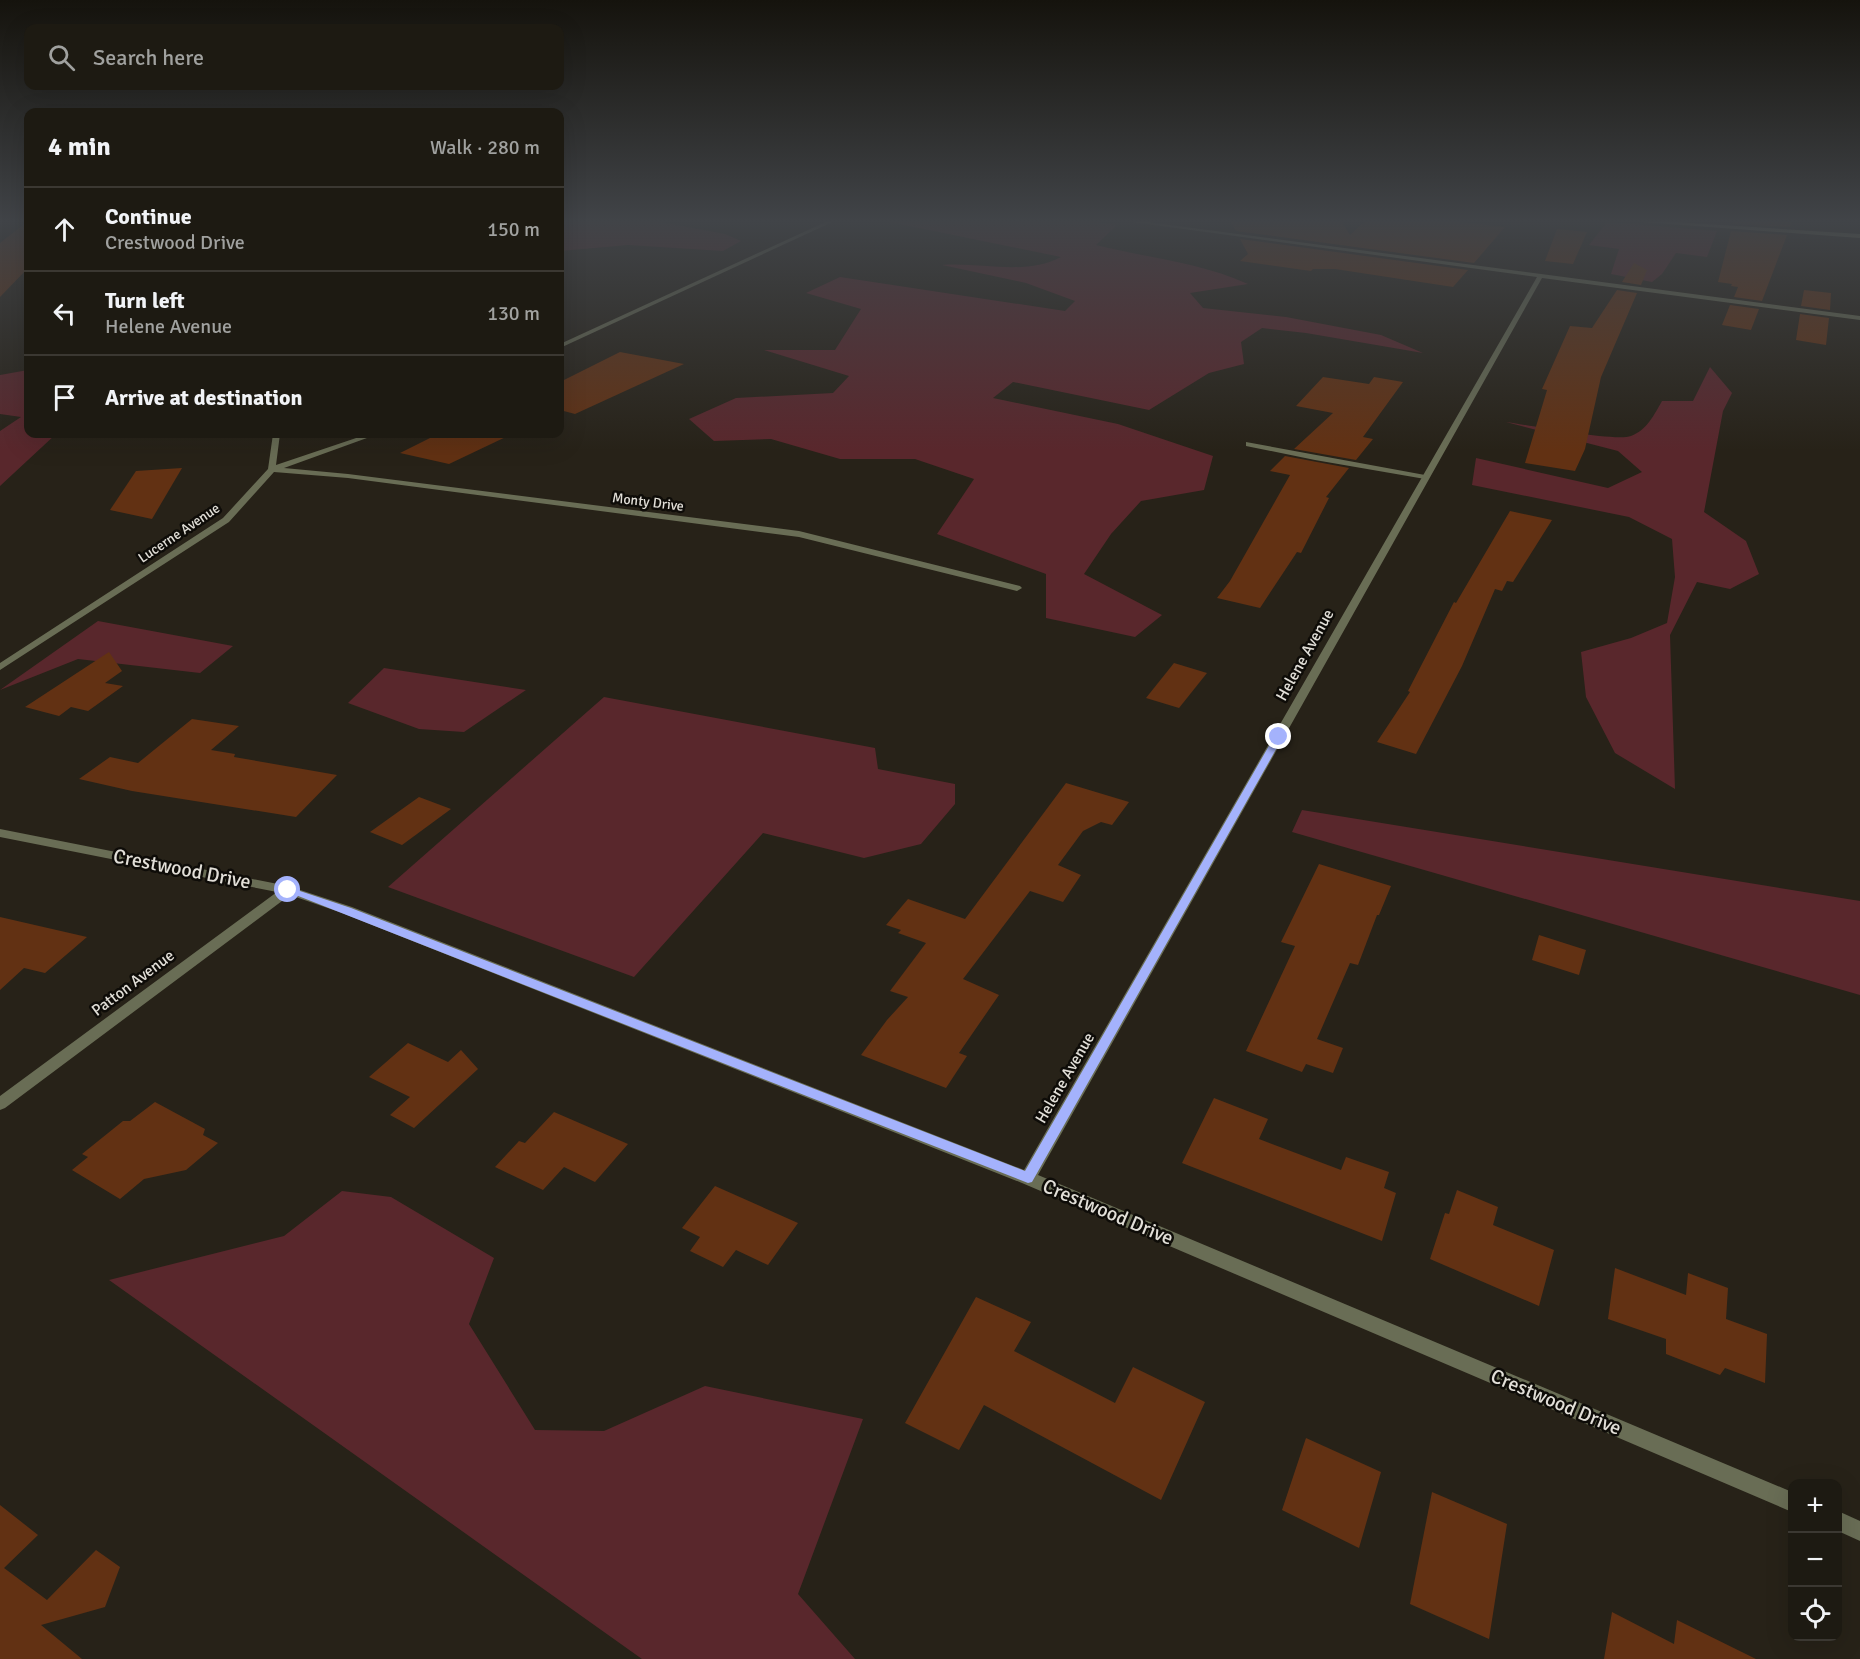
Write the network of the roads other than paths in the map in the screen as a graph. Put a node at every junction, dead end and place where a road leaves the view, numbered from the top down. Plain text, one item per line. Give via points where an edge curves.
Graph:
1 (668, 296) edge
2 (1529, 296) edge
3 (1700, 296) edge
4 (1860, 318) edge
5 (564, 344) edge
6 (276, 438) edge
7 (362, 438) edge
8 (1249, 444) dead end
9 (272, 469) junction
10 (1425, 477) junction
11 (1017, 588) dead end
12 (0, 667) edge
13 (0, 832) edge
14 (288, 890) junction
15 (0, 1104) edge
16 (1028, 1178) junction
17 (1788, 1500) edge
18 (1842, 1523) edge
19 (1860, 1531) edge

1 - 5 street
2 - 10 street, Helene Avenue
3 - 4 street
6 - 9 street
7 - 9 street, Lucerne Avenue
8 - 10 street
9 - 11 street, Monty Drive via 799,534
9 - 12 street, Lucerne Avenue via 226,520
10 - 16 street, Helene Avenue
13 - 14 street, Crestwood Drive
14 - 15 street, Patton Avenue
14 - 16 street, Crestwood Drive
16 - 17 street, Crestwood Drive
18 - 19 street

